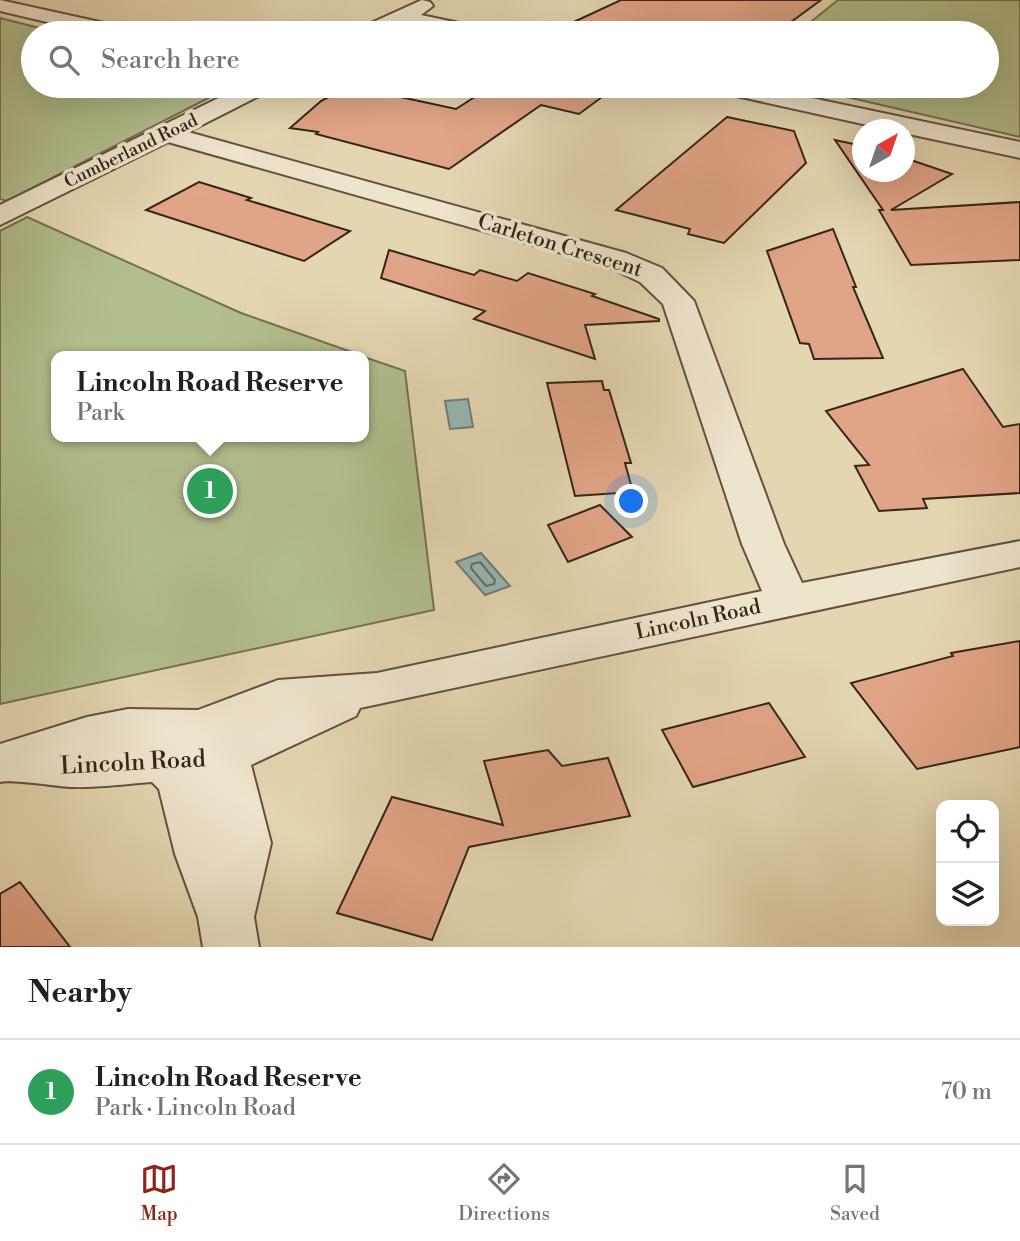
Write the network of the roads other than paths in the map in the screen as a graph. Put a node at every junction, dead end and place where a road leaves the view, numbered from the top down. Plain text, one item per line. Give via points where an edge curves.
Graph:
1 (434, 0) edge
2 (0, 5) edge
3 (401, 18) junction
4 (68, 21) edge
5 (394, 21) edge
6 (416, 21) edge
7 (237, 98) edge
8 (779, 98) edge
9 (166, 134) junction
10 (1020, 150) edge
11 (0, 216) edge
12 (1020, 554) edge
13 (788, 600) junction
14 (198, 750) junction
15 (0, 764) edge
16 (229, 932) edge

1 - 3 street
2 - 4 street
3 - 5 street
3 - 6 street
7 - 9 street, Cumberland Road
8 - 10 street
9 - 11 street, Cumberland Road
9 - 13 street, Carleton Crescent via 615,259 652,275 678,301 763,544
12 - 13 street, Lincoln Road
13 - 14 street, Lincoln Road via 377,690
14 - 15 street, Lincoln Road via 157,763 74,768
14 - 16 street via 182,781 193,830

